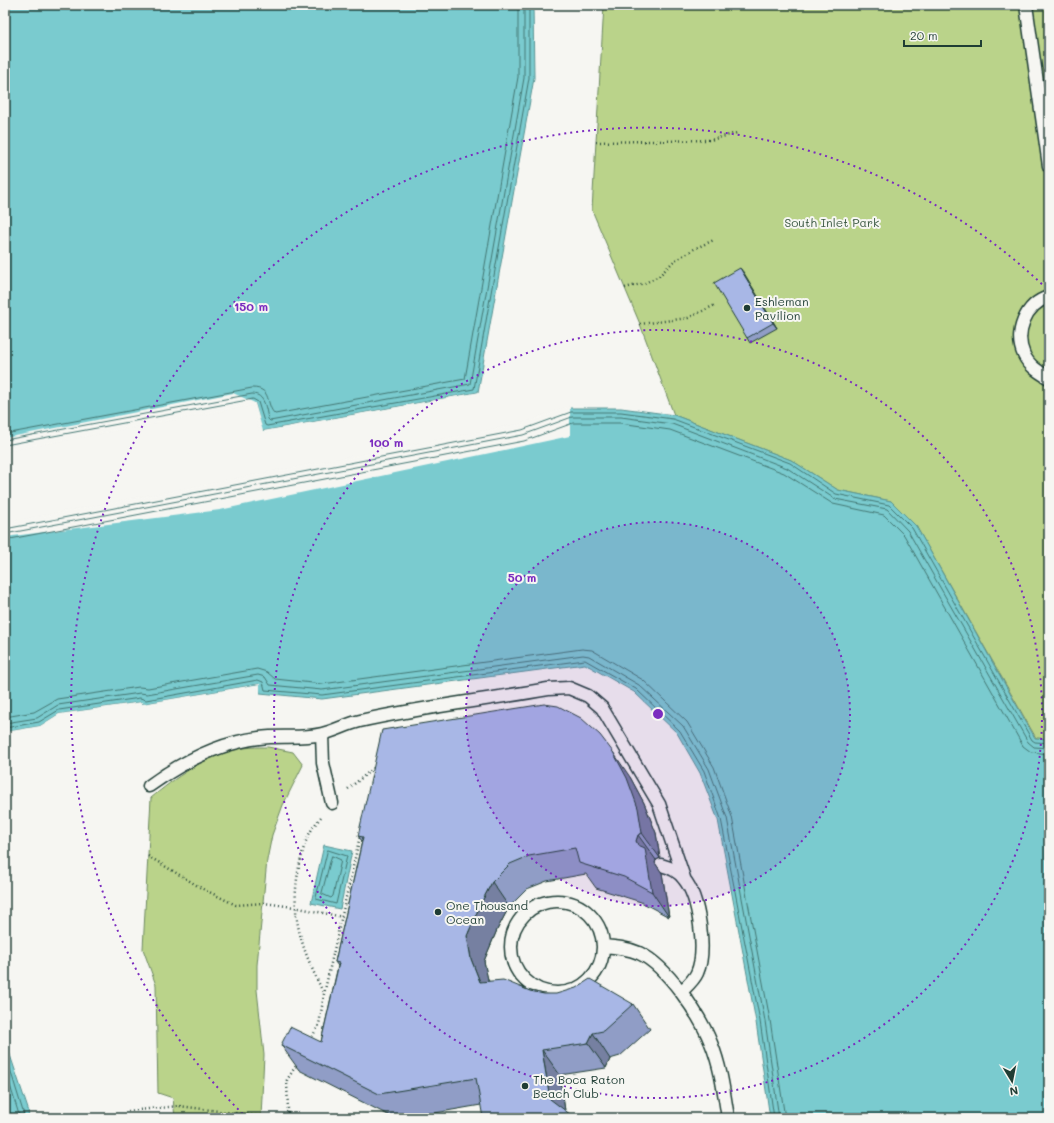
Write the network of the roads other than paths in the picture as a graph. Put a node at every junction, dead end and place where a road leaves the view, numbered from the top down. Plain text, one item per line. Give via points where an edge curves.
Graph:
1 (1026, 5) edge
2 (1049, 166) edge
3 (1049, 297) edge
4 (1049, 378) edge
5 (322, 734) junction
6 (149, 786) dead end
7 (332, 803) road end
8 (661, 865) dead end
9 (684, 878) junction
10 (603, 946) junction
11 (682, 992) junction
12 (728, 1118) edge

1 - 2 lane
3 - 4 lane via 1032,307 1022,322 1019,339 1024,356 1035,370
5 - 6 lane via 295,738 260,738 231,743 169,771
5 - 7 lane via 323,763
5 - 9 lane via 359,722 548,689 569,688 588,696 602,708 659,804
8 - 9 lane via 670,867
9 - 11 lane via 692,892 702,948 697,973
10 - 10 lane via 600,929 591,915 577,905 560,901 543,903 528,910 517,923 511,939 511,956 518,972 529,984 545,991 562,993 578,988 592,978 600,963
10 - 11 lane via 622,947 640,954
11 - 12 lane via 696,1012 711,1043 722,1079

